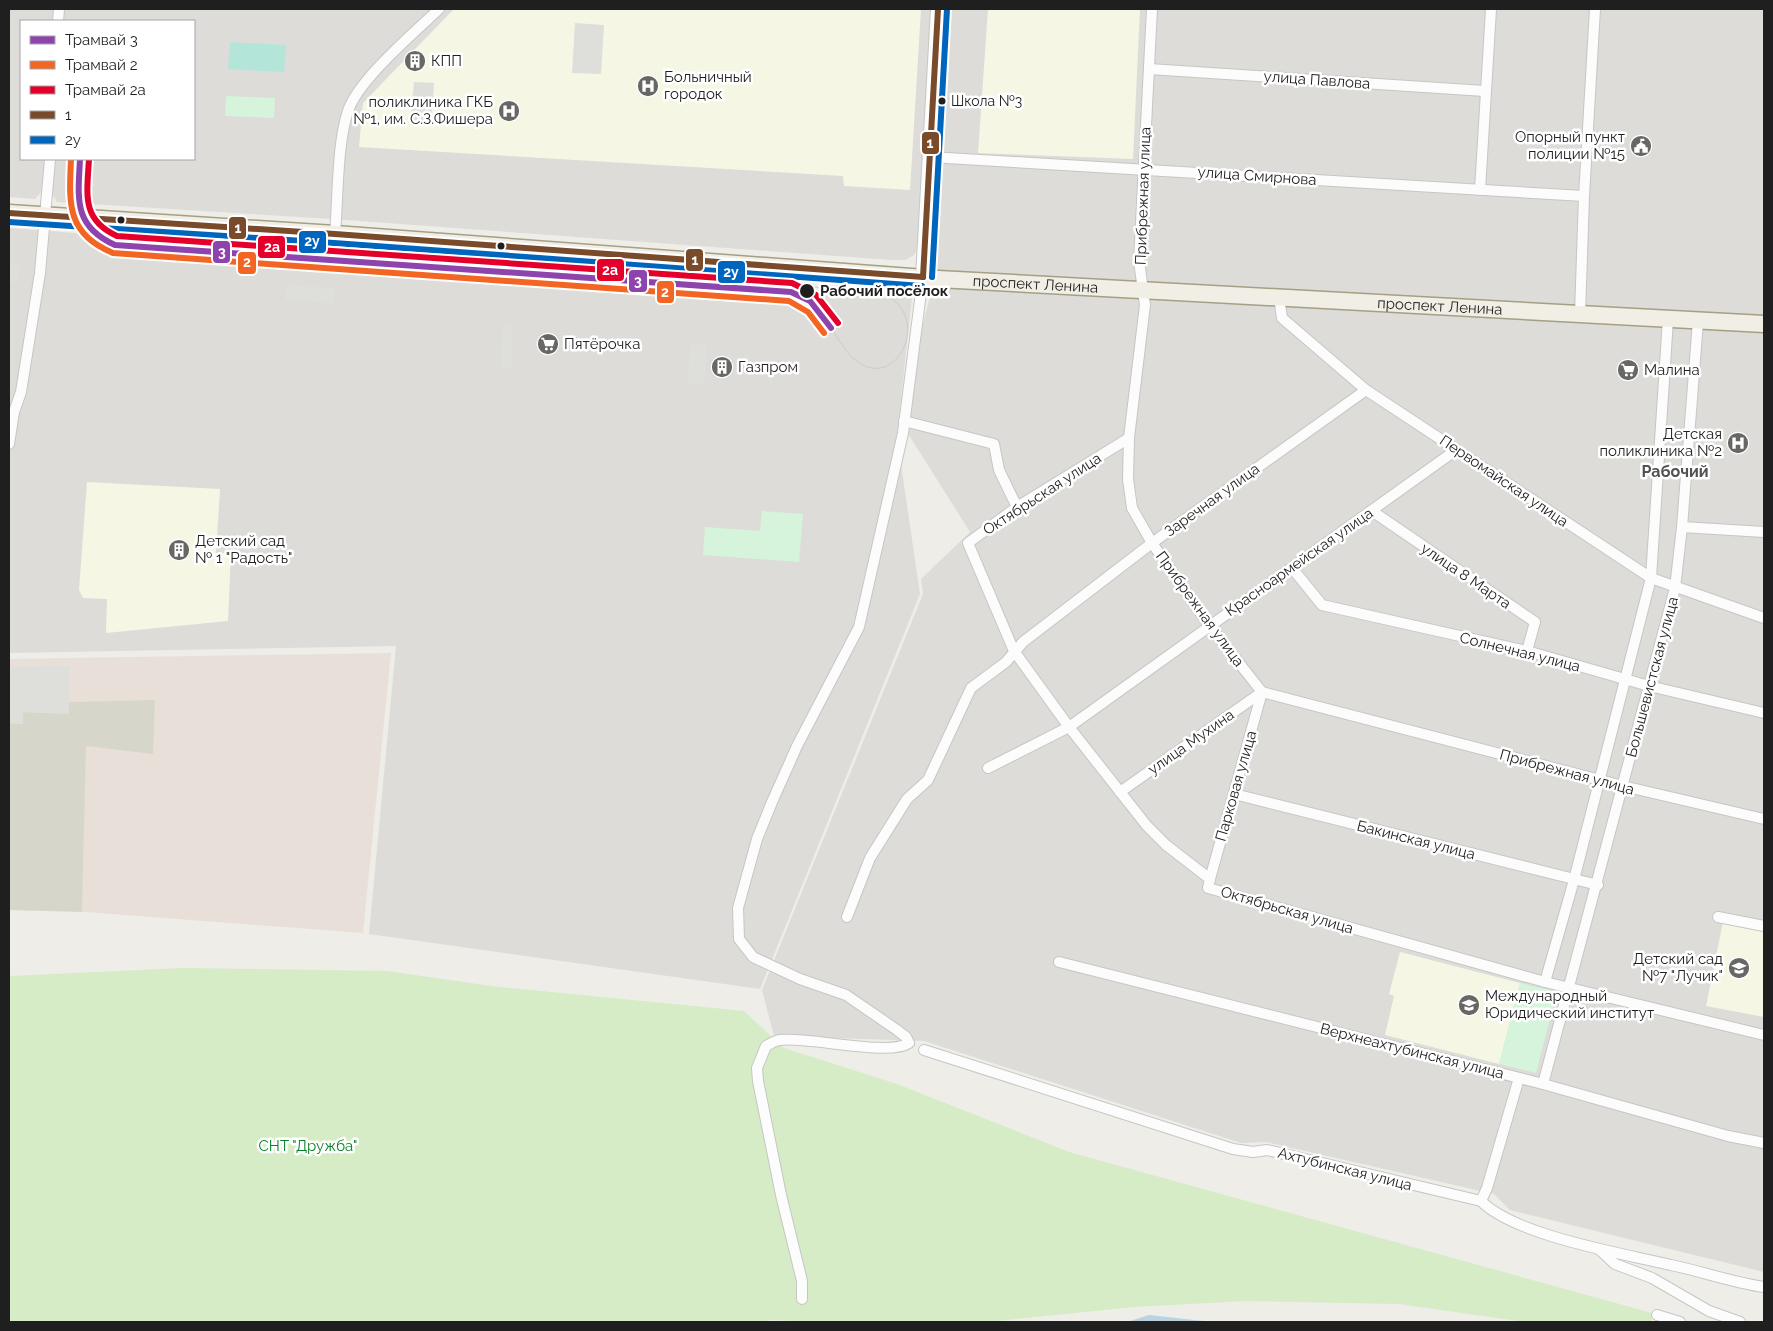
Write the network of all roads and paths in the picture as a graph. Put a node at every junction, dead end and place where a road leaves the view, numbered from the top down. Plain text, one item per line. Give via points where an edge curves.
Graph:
1 (439, 9) edge
2 (938, 9) edge
3 (1152, 9) edge
4 (1491, 9) edge
5 (1595, 9) edge
6 (1149, 69) junction
7 (1485, 91) junction
8 (930, 156) junction
9 (50, 160) edge
10 (1142, 169) junction
11 (1480, 190) junction
12 (1584, 196) junction
13 (9, 213) edge
14 (46, 216) junction
15 (335, 234) junction
16 (923, 277) junction
17 (1142, 290) junction
18 (1279, 298) junction
19 (1580, 314) junction
20 (1668, 319) junction
21 (1698, 321) junction
22 (1764, 324) edge
23 (1366, 390) junction
24 (904, 421) junction
25 (1129, 438) junction
26 (9, 444) edge
27 (1456, 450) junction
28 (1017, 507) junction
29 (1372, 511) junction
30 (1682, 527) junction
31 (1764, 532) edge
32 (1152, 543) junction
33 (1292, 568) junction
34 (1650, 578) junction
35 (1675, 588) junction
36 (1764, 618) edge
37 (1209, 625) junction
38 (1014, 651) junction
39 (1527, 651) junction
40 (1625, 679) junction
41 (1649, 686) junction
42 (1262, 692) junction
43 (1764, 713) edge
44 (1069, 727) junction
45 (988, 768) dead end
46 (1598, 780) junction
47 (1623, 786) junction
48 (1120, 792) junction
49 (1234, 794) junction
50 (1764, 819) edge
51 (1210, 879) junction
52 (1574, 880) junction
53 (1598, 885) junction
54 (847, 917) dead end
55 (1718, 917) dead end
56 (1764, 926) edge
57 (1059, 962) dead end
58 (1545, 982) junction
59 (1569, 987) junction
60 (1764, 1035) edge
61 (924, 1050) dead end
62 (1519, 1078) junction
63 (1543, 1084) junction
64 (1764, 1143) edge
65 (1481, 1201) junction
66 (1600, 1249) junction
67 (1764, 1287) edge
68 (802, 1299) dead end
69 (1658, 1314) dead end
70 (1680, 1322) edge
71 (1740, 1322) edge

1 - 15 street via 363,83 348,111
2 - 8 street
3 - 6 street, Прибрежная улица
4 - 7 street
5 - 12 street
6 - 7 street, улица Павлова
6 - 10 street, Прибрежная улица
7 - 11 street
8 - 10 street, улица Смирнова
8 - 16 street
9 - 14 street
10 - 11 street, улица Смирнова
10 - 17 street, Прибрежная улица via 1139,261
11 - 12 street, улица Смирнова
12 - 19 street
13 - 14 main road, проспект Ленина
14 - 15 main road, проспект Ленина
14 - 26 street via 21,392
15 - 16 main road, проспект Ленина
16 - 17 main road, проспект Ленина
16 - 24 street
17 - 18 main road, проспект Ленина
17 - 25 street, Прибрежная улица via 1144,305
18 - 19 main road, проспект Ленина
18 - 23 street, Первомайская улица via 1282,318
19 - 20 main road, проспект Ленина
20 - 21 main road, проспект Ленина
20 - 34 street, Большевистская улица
21 - 22 main road, проспект Ленина
21 - 30 street, Большевистская улица
23 - 27 street, Первомайская улица
23 - 32 street, Заречная улица
24 - 28 street via 994,444 999,470
24 - 68 street via 859,627 797,746 757,838 738,908 740,939 753,957 800,979 846,995 897,1030 909,1043 893,1047 779,1040 766,1046 758,1068 758,1081 802,1281
25 - 28 street, Октябрьская улица
25 - 32 street, Прибрежная улица via 1128,479 1132,508
27 - 29 street, Красноармейская улица
27 - 34 street, Первомайская улица
28 - 38 street, Октябрьская улица via 968,543
29 - 33 street, Красноармейская улица
29 - 39 street, улица 8 Марта via 1535,622
30 - 31 street
30 - 35 street, Большевистская улица
32 - 37 street, Прибрежная улица
32 - 38 street, Заречная улица
33 - 37 street, Красноармейская улица
33 - 39 street, Солнечная улица via 1322,605
34 - 35 street, Первомайская улица
34 - 40 street, Большевистская улица
35 - 36 street, Первомайская улица
35 - 41 street, Большевистская улица
37 - 42 street, Прибрежная улица
37 - 44 street, Красноармейская улица
38 - 44 street, Октябрьская улица
38 - 54 street, Заречная улица via 1006,662 971,688 928,780 907,799 870,858
39 - 40 street, Солнечная улица
40 - 41 street, Солнечная улица
40 - 46 street, Большевистская улица
41 - 43 street, Солнечная улица
41 - 47 street, Большевистская улица
42 - 46 street, Прибрежная улица
42 - 48 street, улица Мухина
42 - 49 street, Парковая улица
44 - 45 street, Красноармейская улица
44 - 48 street, Октябрьская улица
46 - 47 street, Прибрежная улица
46 - 52 street, Большевистская улица
47 - 50 street, Прибрежная улица
47 - 53 street, Большевистская улица
48 - 51 street, Октябрьская улица via 1166,845
49 - 51 street, Парковая улица
49 - 52 street, Бакинская улица
51 - 58 street, Октябрьская улица via 1208,888
52 - 53 street, Бакинская улица
52 - 58 street, Большевистская улица
53 - 59 street, Большевистская улица
55 - 56 street
57 - 62 street, Верхнеахтубинская улица
58 - 59 street, Октябрьская улица
59 - 60 street, Октябрьская улица
59 - 63 street, Большевистская улица
61 - 65 street, Ахтубинская улица via 1232,1149 1268,1150
62 - 63 street, Верхнеахтубинская улица
62 - 65 street
63 - 64 street, Верхнеахтубинская улица via 1728,1136
65 - 66 street, Ахтубинская улица via 1489,1210 1510,1222
66 - 67 street, Ахтубинская улица via 1674,1265 1734,1283
66 - 71 street via 1614,1264 1652,1278 1709,1311
69 - 70 street

